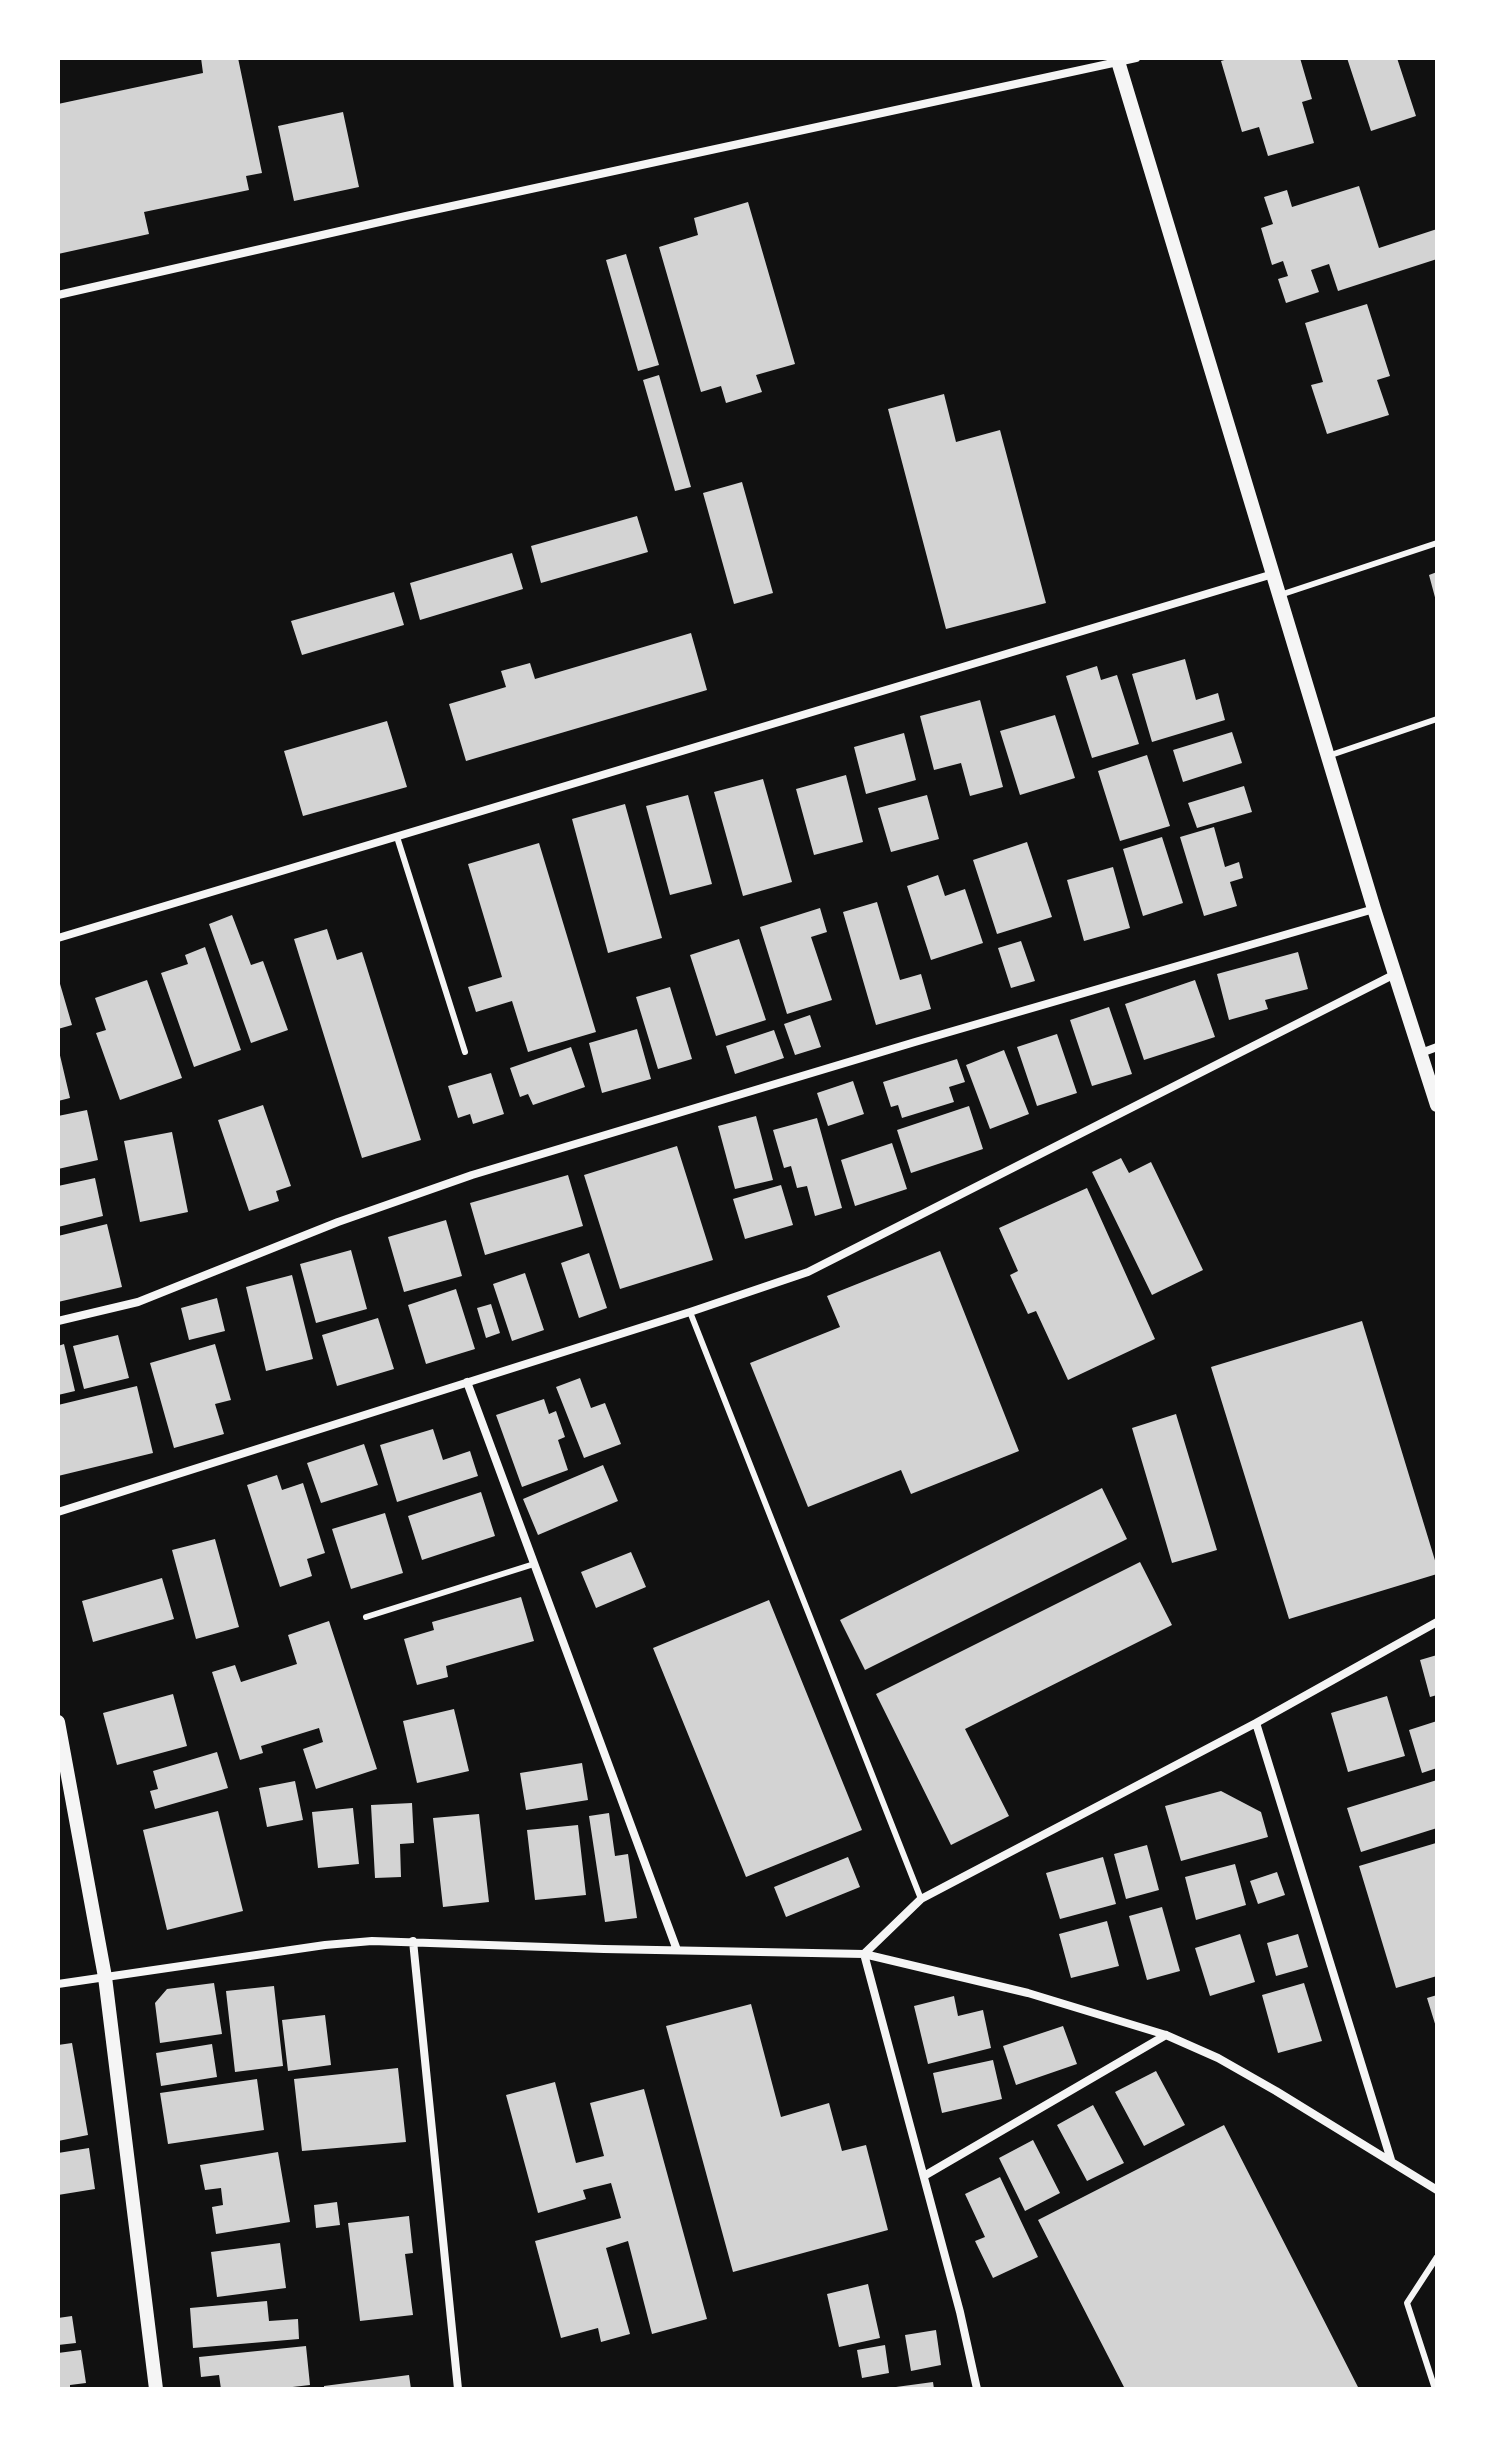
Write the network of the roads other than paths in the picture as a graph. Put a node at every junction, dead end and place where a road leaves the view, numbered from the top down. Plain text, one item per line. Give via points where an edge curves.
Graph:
1 (1136, 58) edge
2 (1118, 60) edge
3 (58, 295) edge
4 (1437, 543) edge
5 (1273, 574) junction
6 (1280, 595) junction
7 (1437, 719) edge
8 (1328, 756) junction
9 (397, 837) junction
10 (1374, 909) junction
11 (58, 938) edge
12 (1395, 974) junction
13 (1437, 1047) edge
14 (465, 1052) dead end
15 (1421, 1053) junction
16 (1437, 1105) edge
17 (690, 1312) junction
18 (58, 1321) edge
19 (467, 1382) junction
20 (58, 1512) edge
21 (534, 1564) junction
22 (366, 1617) dead end
23 (1437, 1622) edge
24 (58, 1722) edge
25 (1256, 1723) junction
26 (921, 1899) junction
27 (413, 1941) junction
28 (677, 1950) junction
29 (864, 1954) junction
30 (105, 1977) junction
31 (58, 1984) edge
32 (1166, 2035) junction
33 (1391, 2161) junction
34 (924, 2176) junction
35 (1437, 2190) edge
36 (1437, 2257) edge
37 (156, 2389) edge
38 (458, 2389) edge
39 (977, 2389) edge
40 (1435, 2389) edge

1 - 2 street
2 - 3 street
2 - 5 street
4 - 6 lane
5 - 6 street
5 - 9 street
6 - 8 street
7 - 8 lane
8 - 10 street
9 - 11 street
9 - 14 lane
10 - 12 street
10 - 18 street via 472,1175 138,1302
12 - 15 street
12 - 17 street via 808,1272
13 - 15 street
15 - 16 street
17 - 19 street
17 - 26 lane
19 - 20 street
19 - 21 street
21 - 22 lane
21 - 28 street
23 - 25 street
24 - 30 street
25 - 26 street
25 - 33 street
26 - 29 street
27 - 28 street
27 - 30 street via 325,1945
27 - 38 street
28 - 29 street
29 - 32 street via 1028,1993
29 - 34 street
30 - 31 street
30 - 37 street
32 - 33 street via 1218,2058
32 - 34 street
33 - 35 street
34 - 39 street
36 - 40 lane via 1407,2303

